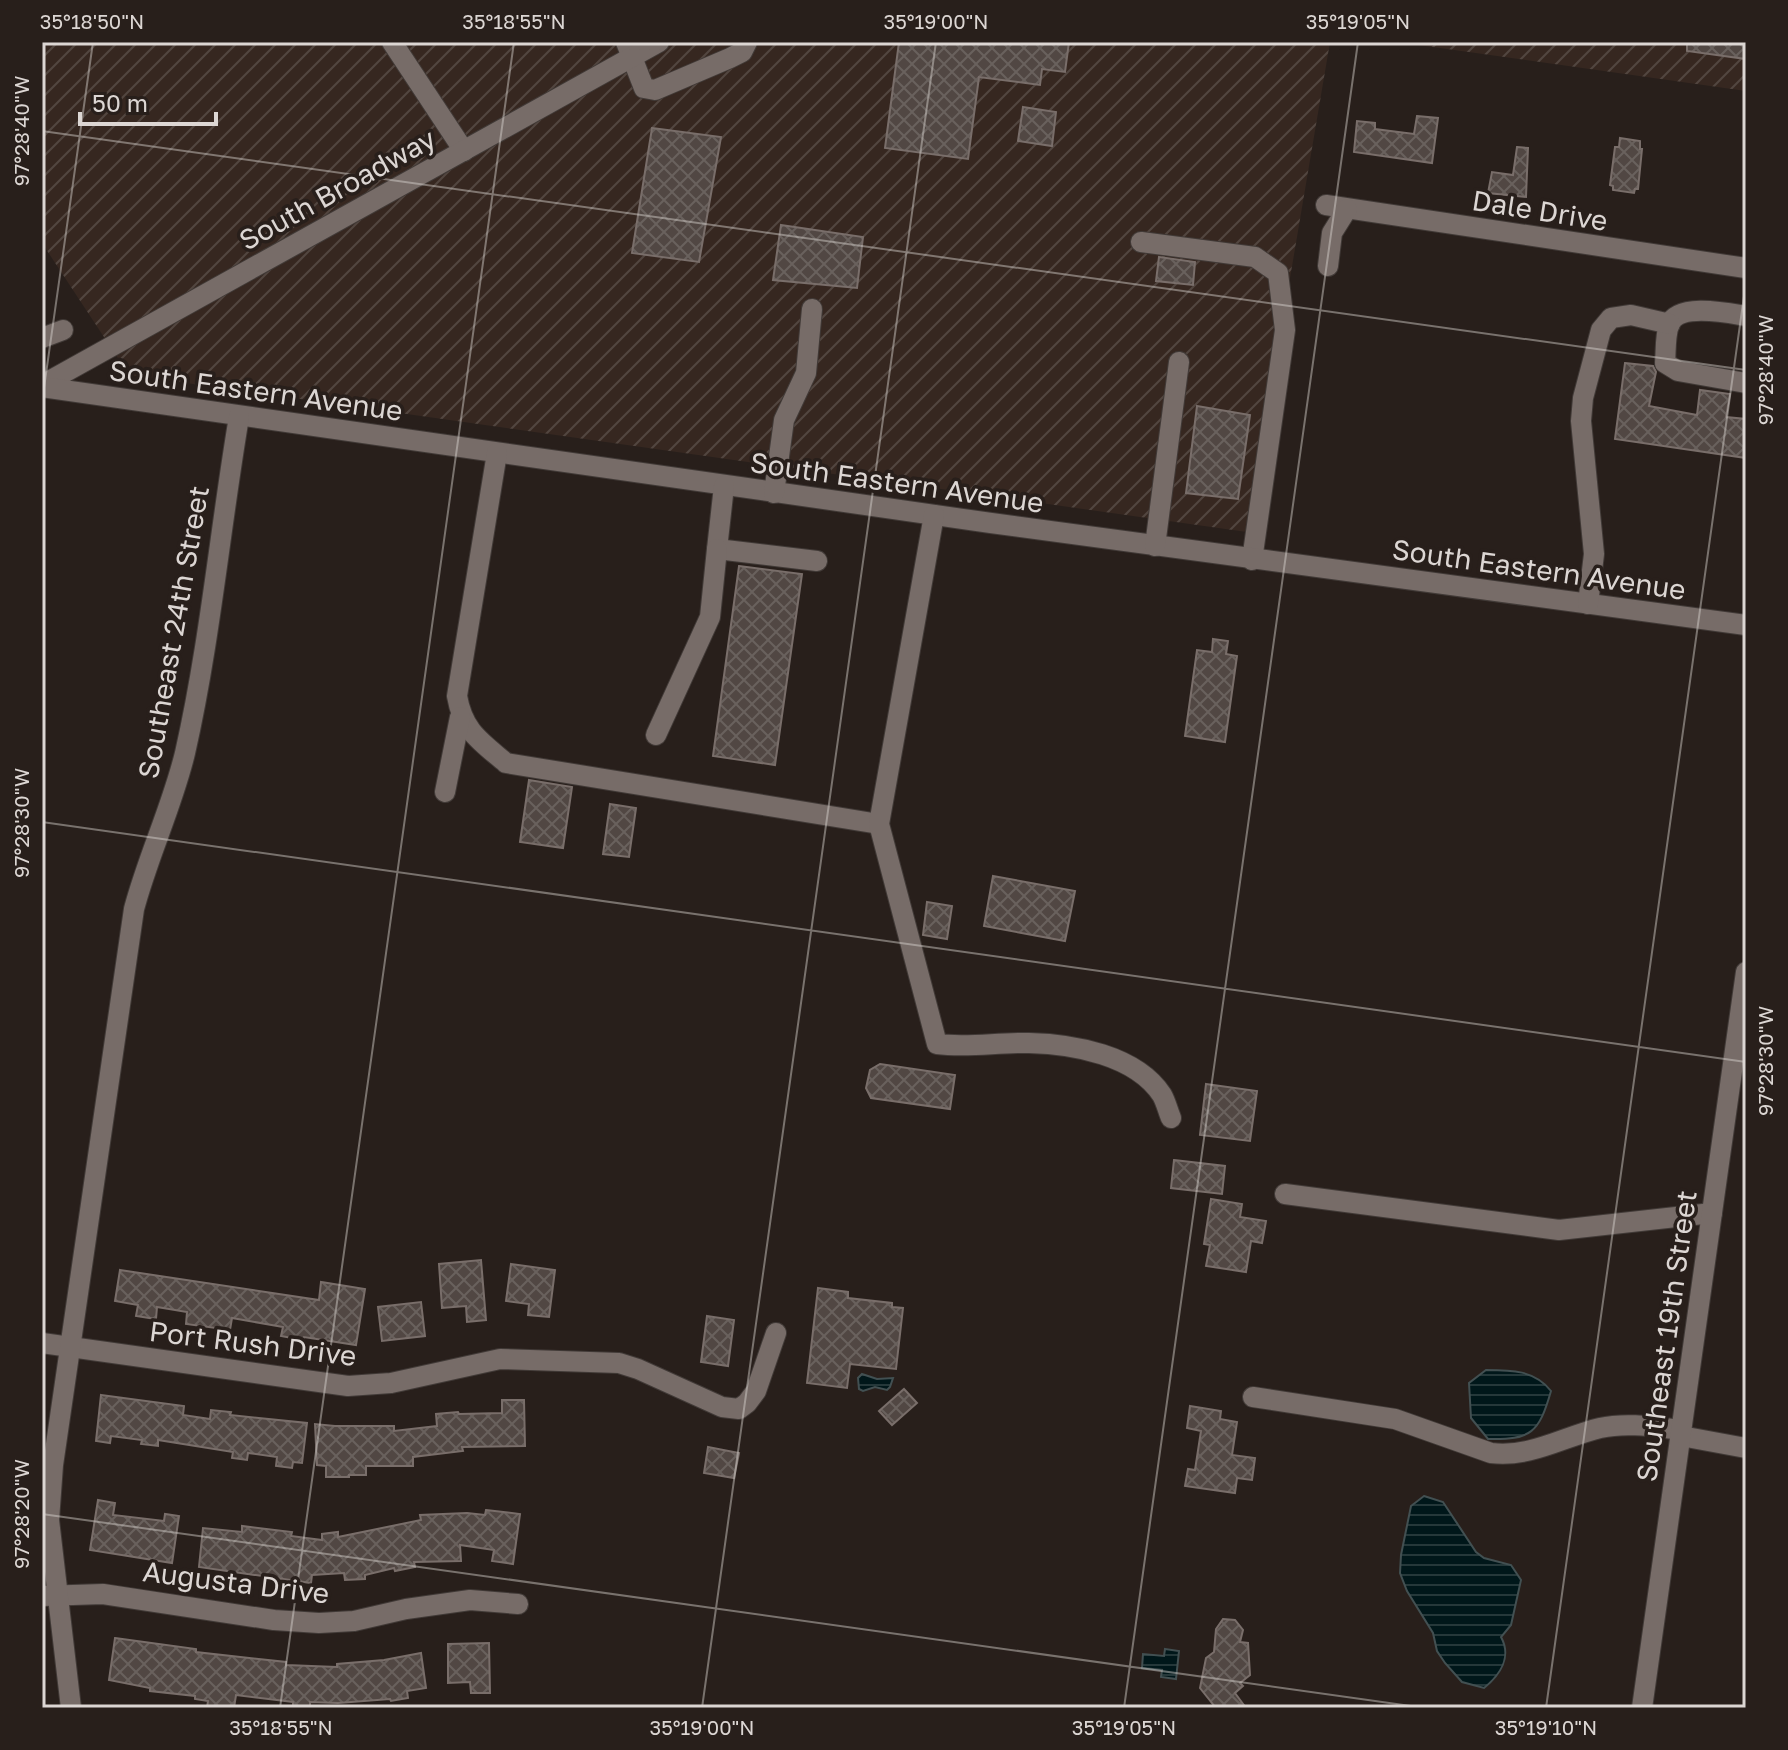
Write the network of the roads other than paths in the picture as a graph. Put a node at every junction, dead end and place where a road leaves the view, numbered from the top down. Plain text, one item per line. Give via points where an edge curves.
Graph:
1 (392, 42) edge
2 (659, 42) edge
3 (747, 42) edge
4 (629, 50) edge
5 (464, 151) junction
6 (1141, 242) dead end
7 (1328, 266) dead end
8 (1746, 268) edge
9 (812, 309) dead end
10 (1746, 316) edge
11 (1670, 324) junction
12 (63, 330) dead end
13 (42, 338) edge
14 (1179, 362) dead end
15 (1746, 383) edge
16 (42, 386) edge
17 (239, 417) junction
18 (497, 453) junction
19 (724, 486) junction
20 (774, 493) junction
21 (934, 515) junction
22 (1155, 546) junction
23 (717, 549) junction
24 (1252, 560) junction
25 (817, 561) dead end
26 (1588, 604) junction
27 (1746, 625) edge
28 (460, 717) junction
29 (656, 735) dead end
30 (445, 792) dead end
31 (879, 824) junction
32 (1746, 972) edge
33 (1171, 1118) dead end
34 (1285, 1194) dead end
35 (1712, 1213) junction
36 (776, 1333) dead end
37 (42, 1343) edge
38 (70, 1347) junction
39 (1253, 1397) dead end
40 (1681, 1433) junction
41 (1746, 1448) edge
42 (50, 1595) edge
43 (518, 1604) dead end
44 (71, 1708) edge
45 (1642, 1708) edge

1 - 5 street
2 - 4 street, South Broadway
3 - 4 street via 742,52 655,90 644,88
4 - 5 street, South Broadway
5 - 16 street, South Broadway
6 - 24 street via 1255,257 1278,273 1285,330
7 - 8 street, Dale Drive via 1336,207
9 - 20 street via 806,373 784,420
10 - 11 street via 1703,309 1676,316
11 - 15 street via 1665,363 1678,371
11 - 26 street via 1631,315 1611,318 1601,330 1581,421 1594,554
12 - 13 street
14 - 22 street
16 - 17 street, South Eastern Avenue
17 - 18 street, South Eastern Avenue
17 - 38 street, Southeast 24th Street via 194,708 175,790 134,909
18 - 19 street, South Eastern Avenue
18 - 28 street via 457,696
19 - 20 street, South Eastern Avenue
19 - 23 street
20 - 21 street, South Eastern Avenue
21 - 22 street, South Eastern Avenue
21 - 31 street
22 - 24 street, South Eastern Avenue
23 - 25 street
23 - 29 street via 710,617
24 - 26 street, South Eastern Avenue
26 - 27 street, South Eastern Avenue
28 - 30 street
28 - 31 street via 506,763
31 - 33 street via 937,1044 1029,1043 1097,1052 1129,1064 1162,1095
32 - 35 street, Southeast 19th Street
34 - 35 street via 1559,1230
35 - 40 street, Southeast 19th Street
36 - 38 street, Port Rush Drive via 756,1391 739,1409 722,1407 619,1363 500,1359 391,1383 348,1386
37 - 38 street, Port Rush Drive
38 - 42 street, Southeast 24th Street via 50,1494
39 - 40 street via 1395,1419 1508,1455 1604,1427 1633,1425
40 - 41 street
40 - 45 street, Southeast 19th Street
42 - 43 street, Augusta Drive via 103,1594 319,1623 470,1600
42 - 44 street, Southeast 24th Street

